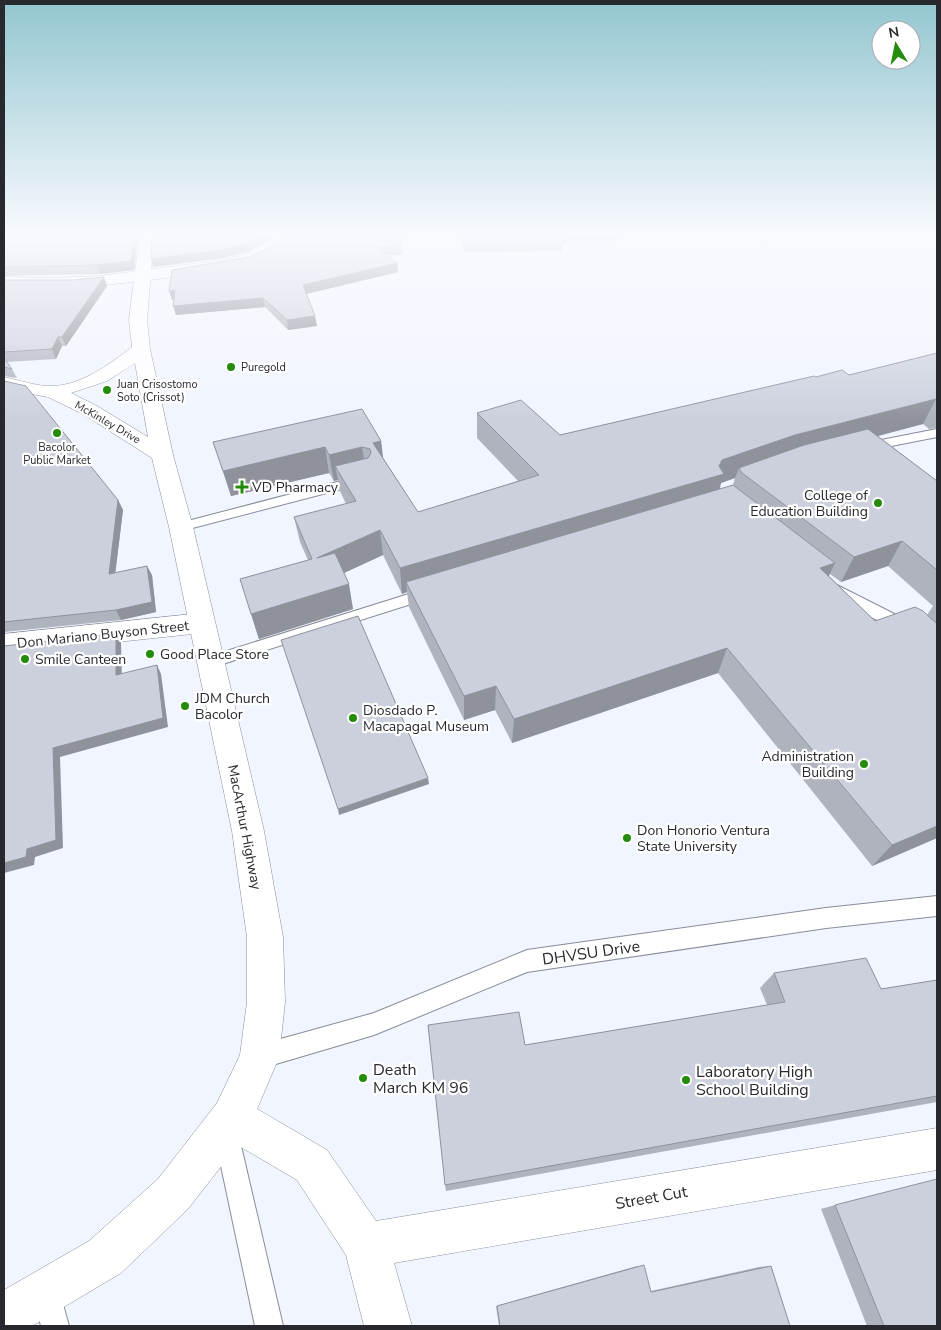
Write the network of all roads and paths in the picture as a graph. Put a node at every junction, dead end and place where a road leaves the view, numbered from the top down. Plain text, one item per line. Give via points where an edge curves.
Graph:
1 (140, 296) edge
2 (141, 348) junction
3 (4, 383) edge
4 (53, 392) junction
5 (937, 433) edge
6 (872, 445) junction
7 (854, 450) edge
8 (162, 455) junction
9 (889, 457) edge
10 (366, 478) edge
11 (181, 527) junction
12 (825, 580) edge
13 (444, 588) edge
14 (202, 623) junction
15 (4, 644) edge
16 (937, 654) edge
17 (210, 662) junction
18 (937, 906) edge
19 (259, 1057) junction
20 (228, 1123) junction
21 (937, 1149) edge
22 (366, 1246) junction
23 (46, 1291) junction
24 (4, 1316) edge
25 (55, 1326) edge
26 (268, 1326) edge
27 (388, 1326) edge

1 - 2 main road, MacArthur Highway via 138,320
2 - 4 main road, McKinley Drive via 108,375
2 - 8 main road, MacArthur Highway
3 - 4 main road, McKinley Drive
4 - 8 main road, McKinley Drive via 90,410
5 - 6 lane
6 - 7 lane
6 - 9 lane
8 - 11 main road, MacArthur Highway
10 - 11 lane
11 - 14 main road, MacArthur Highway
12 - 16 lane via 848,598 914,631
13 - 17 lane
14 - 15 main road, Don Mariano Buyson Street
14 - 17 main road, MacArthur Highway
17 - 19 main road, MacArthur Highway via 248,831 265,937 266,1002
18 - 19 lane, DHVSU Drive via 826,918 527,961 374,1024
19 - 20 main road, MacArthur Highway
20 - 22 main road via 312,1164
20 - 23 main road, MacArthur Highway via 173,1194 112,1251
20 - 26 lane
21 - 22 main road, Street Cut
22 - 27 main road
23 - 24 main road, MacArthur Highway
23 - 25 lane

